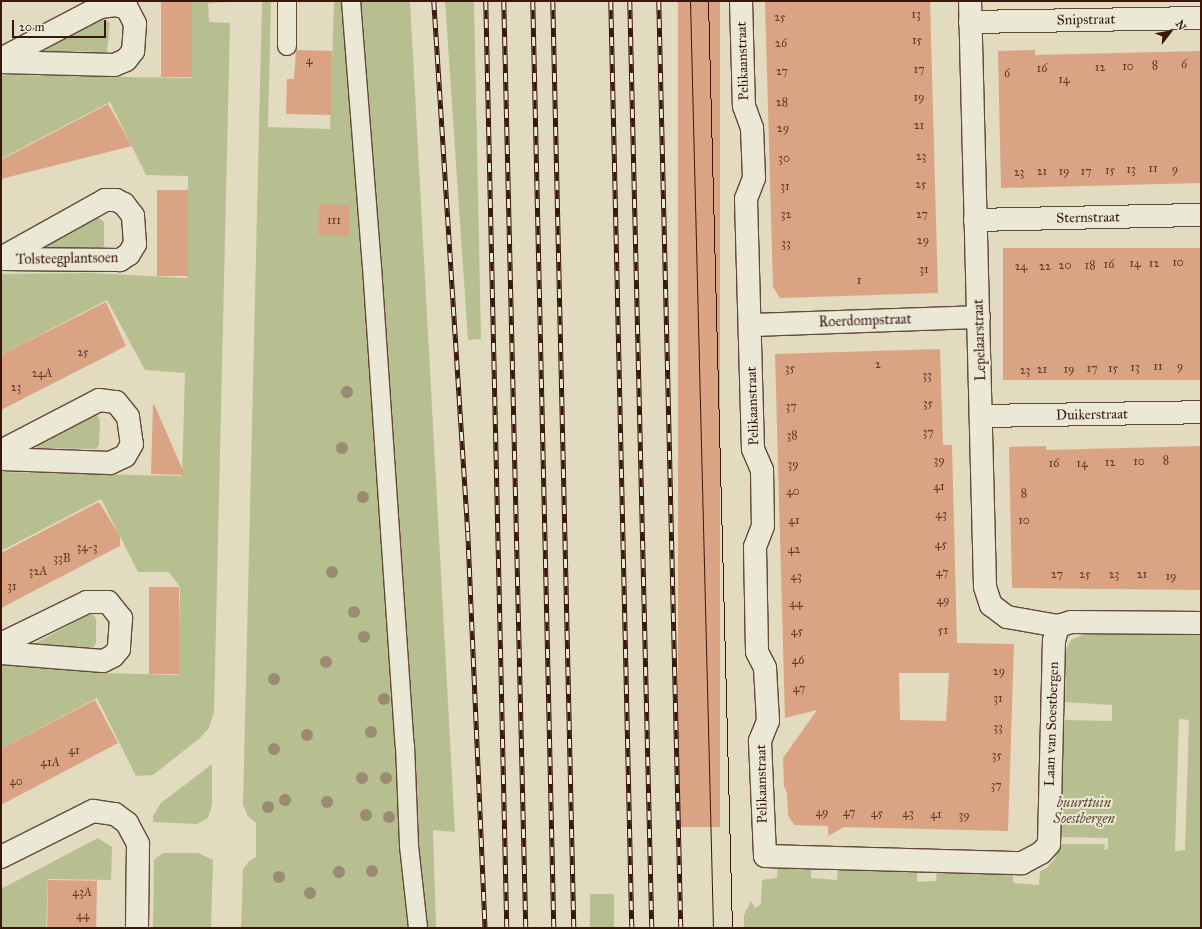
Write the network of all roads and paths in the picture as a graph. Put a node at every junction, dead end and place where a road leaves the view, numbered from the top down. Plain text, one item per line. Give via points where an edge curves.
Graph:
1 (288, 1) edge
2 (351, 1) edge
3 (741, 1) edge
4 (970, 1) edge
5 (1201, 18) edge
6 (970, 22) junction
7 (287, 46) dead end
8 (1, 59) edge
9 (1, 62) edge
10 (1201, 215) edge
11 (975, 220) junction
12 (1, 259) edge
13 (979, 317) junction
14 (750, 325) junction
15 (1201, 412) edge
16 (982, 416) junction
17 (1, 450) edge
18 (1, 459) edge
19 (1201, 623) edge
20 (1058, 626) junction
21 (1, 644) edge
22 (1, 653) edge
23 (765, 856) joint
24 (1, 857) edge
25 (137, 928) edge
26 (418, 928) edge

1 - 7 lane
2 - 26 lane via 398,641 409,846
3 - 14 street, Pelikaanstraat via 744,106 752,128 754,178 746,199
4 - 6 street, Lepelaarstraat
5 - 6 street, Snipstraat
6 - 11 street, Lepelaarstraat
8 - 9 street via 100,7 116,5 127,8 135,24 133,51 126,60 114,65
10 - 11 street, Sternstraat
11 - 13 street, Lepelaarstraat
12 - 12 street, Tolsteegplantsoen via 120,260 130,254 135,244 133,216 124,204 116,200 105,200
13 - 14 street, Roerdompstraat
13 - 16 street, Lepelaarstraat
14 - 23 street, Pelikaanstraat via 753,449 762,470 763,526 755,547 757,652 765,668 768,721 760,741
15 - 16 street, Duikerstraat
16 - 20 street, Lepelaarstraat via 985,587 991,605 1006,617
17 - 18 street via 99,400 116,402 128,417 132,444 125,456 110,463
19 - 20 street via 1071,622
20 - 23 street, Laan van Soestbergen via 1054,641 1049,844 1041,853 1022,863
21 - 22 street via 87,602 108,602 122,618 119,649 103,661
24 - 25 street via 93,811 115,814 127,823 138,844

